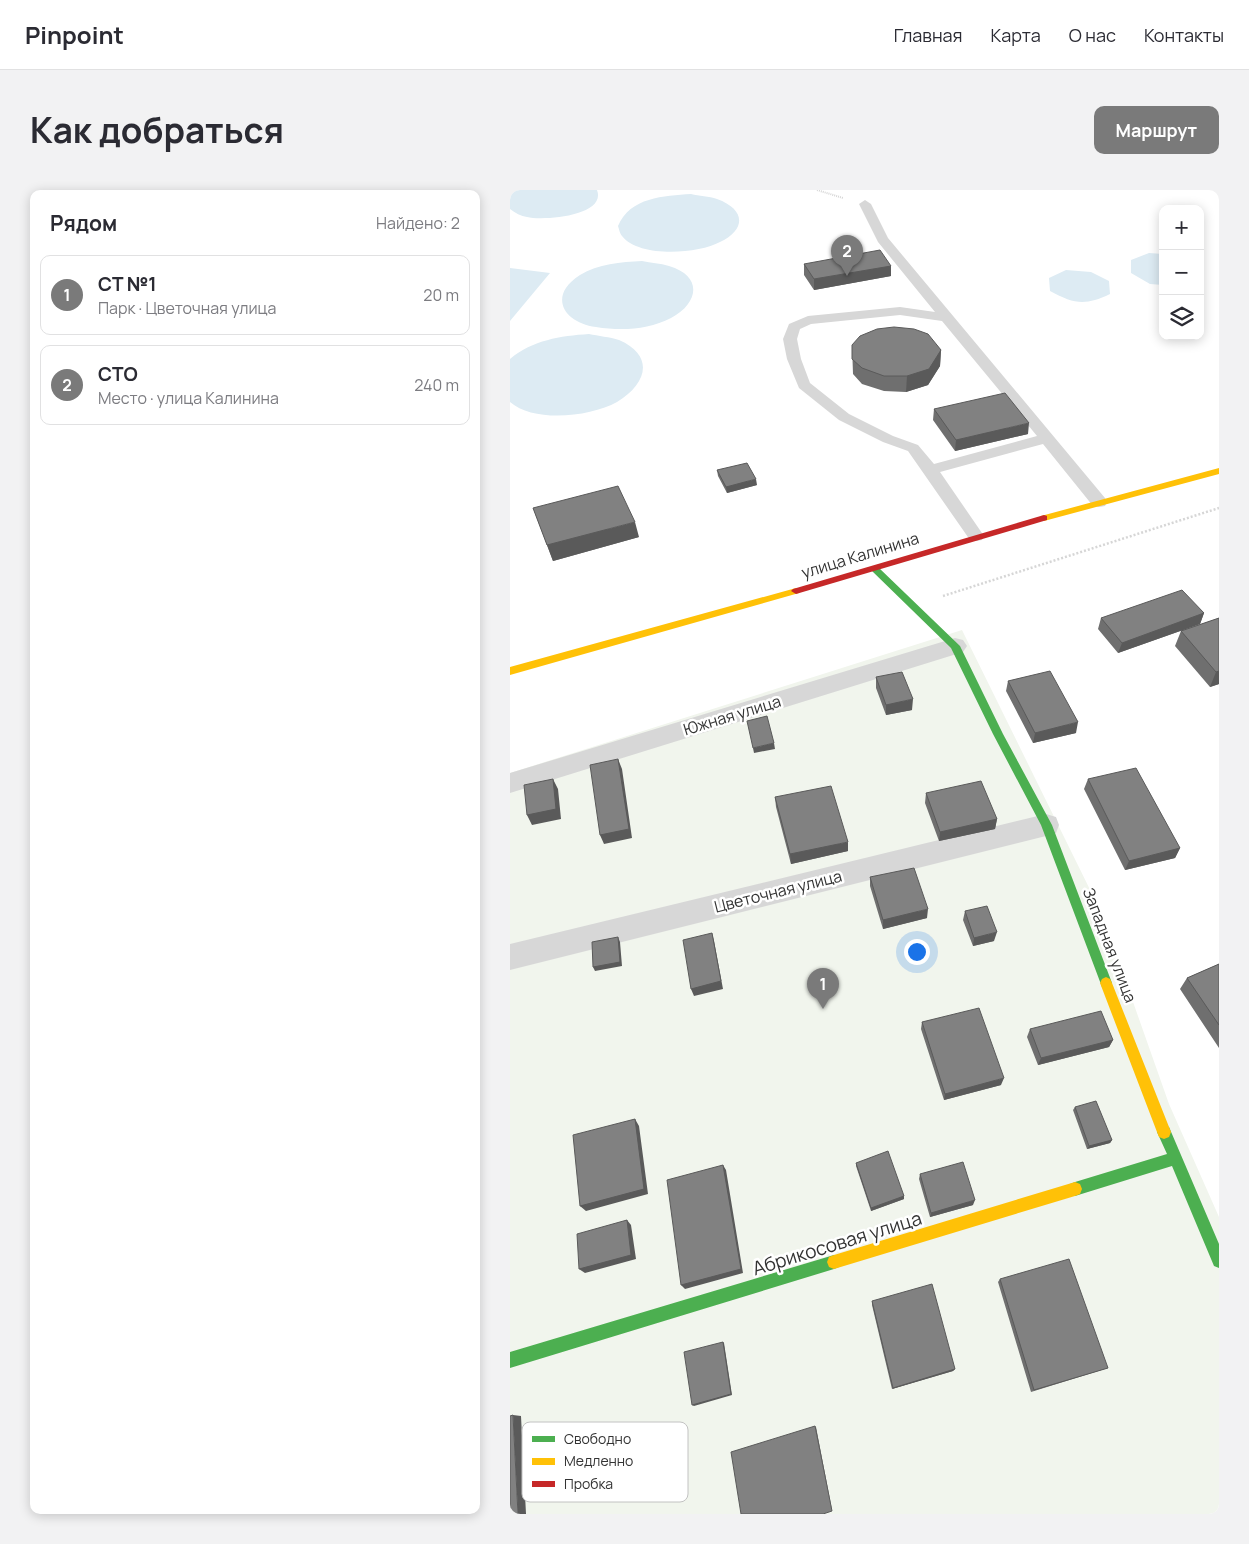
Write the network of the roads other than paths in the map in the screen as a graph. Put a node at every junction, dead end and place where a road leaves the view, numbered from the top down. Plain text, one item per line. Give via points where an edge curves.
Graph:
1 (865, 204) dead end
2 (946, 317) junction
3 (1048, 438) junction
4 (930, 470) junction
5 (1219, 470) edge
6 (1100, 502) junction
7 (976, 536) junction
8 (876, 569) junction
9 (955, 646) junction
10 (510, 670) edge
11 (510, 783) edge
12 (1046, 825) junction
13 (510, 957) edge
14 (1174, 1159) junction
15 (1219, 1261) edge
16 (510, 1360) edge

1 - 2 lane via 882,239
2 - 3 lane
2 - 4 lane via 900,311 808,320 794,327 790,339 804,385 844,417 913,448
3 - 4 lane
3 - 6 lane
4 - 7 lane
5 - 6 street, улица Калинина
6 - 7 street, улица Калинина
7 - 8 street, улица Калинина
8 - 9 street
8 - 10 street, улица Калинина
9 - 11 street, Южная улица
9 - 12 street, Западная улица
12 - 13 street, Цветочная улица
12 - 14 street, Западная улица
14 - 15 street, Западная улица
14 - 16 street, Абрикосовая улица

